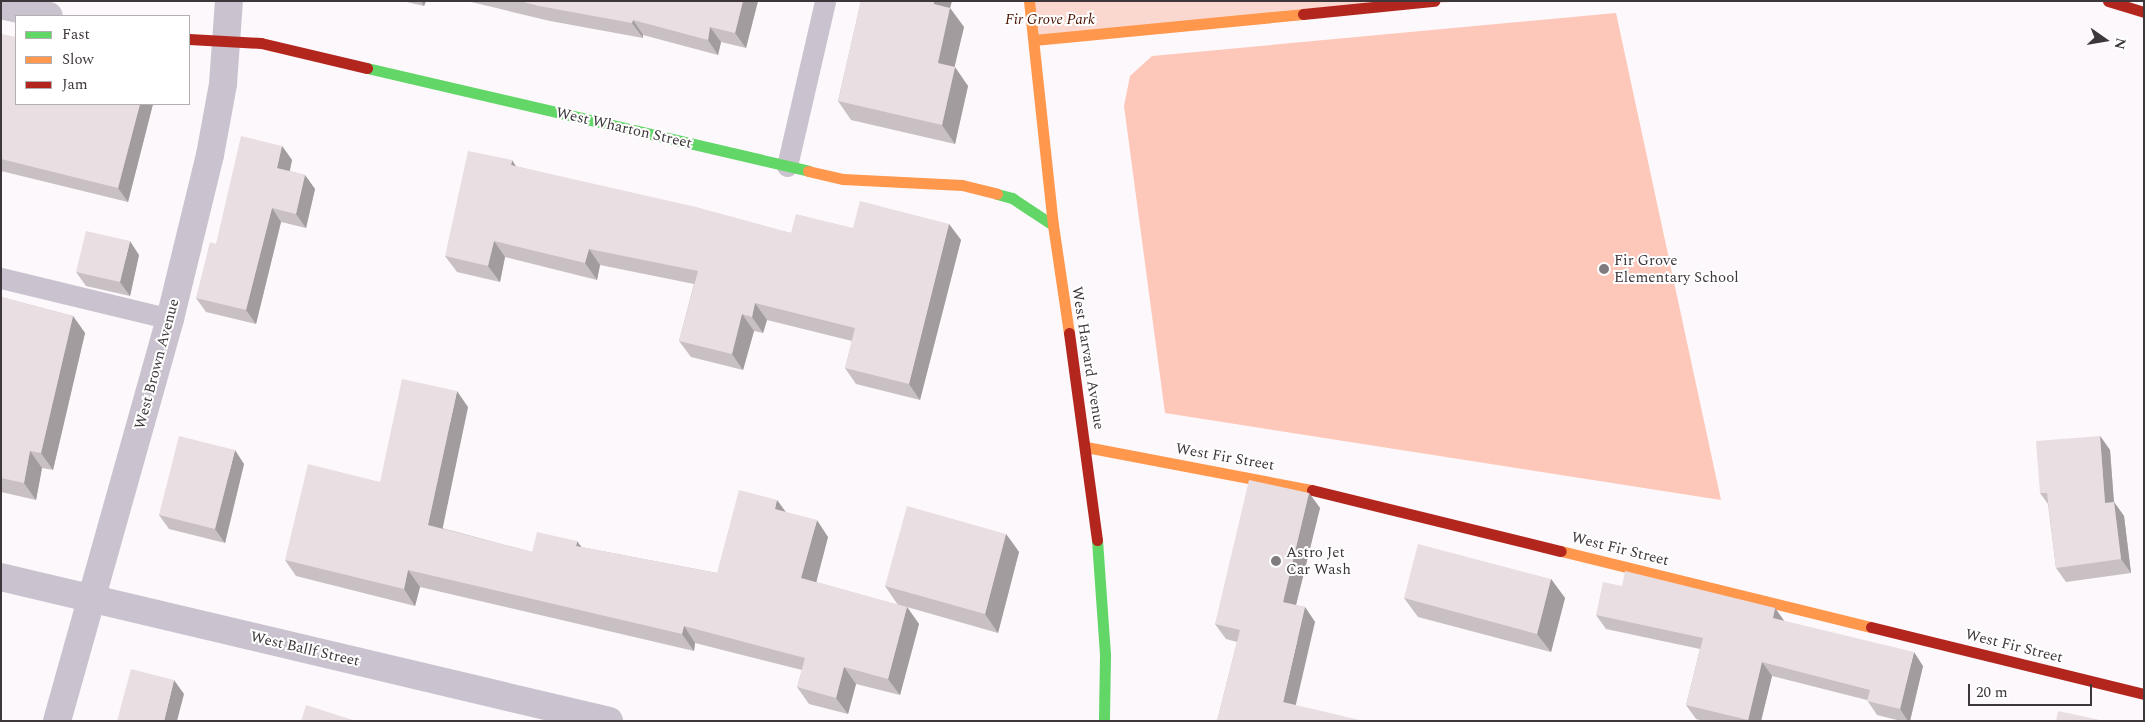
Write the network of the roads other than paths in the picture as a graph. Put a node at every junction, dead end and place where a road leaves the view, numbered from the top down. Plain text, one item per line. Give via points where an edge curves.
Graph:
1 (229, 1) edge
2 (825, 1) edge
3 (1029, 1) edge
4 (1434, 1) edge
5 (2108, 1) edge
6 (1, 5) edge
7 (2144, 12) edge
8 (45, 15) edge
9 (190, 39) edge
10 (1034, 40) junction
11 (227, 41) junction
12 (787, 166) junction
13 (1053, 224) junction
14 (1, 278) edge
15 (170, 319) junction
16 (1086, 447) junction
17 (1, 577) edge
18 (91, 599) junction
19 (2144, 694) edge
20 (57, 721) edge
21 (610, 721) edge
22 (1104, 721) edge

1 - 11 street, West Brown Avenue
2 - 12 lane
3 - 10 street, West Harvard Avenue
4 - 10 street
5 - 7 street
6 - 8 street
9 - 11 street, West Wharton Street
10 - 13 street, West Harvard Avenue
11 - 12 street, West Wharton Street via 262,43
11 - 15 street, West Brown Avenue via 210,155
12 - 13 street, West Wharton Street via 844,179 962,185 1012,198
13 - 16 street, West Harvard Avenue
14 - 15 lane
15 - 18 street, West Brown Avenue
16 - 19 street, West Fir Street via 1299,486
16 - 22 street, West Harvard Avenue via 1102,587
17 - 18 street, West Ballf Street
18 - 20 street, West Brown Avenue
18 - 21 street, West Ballf Street

